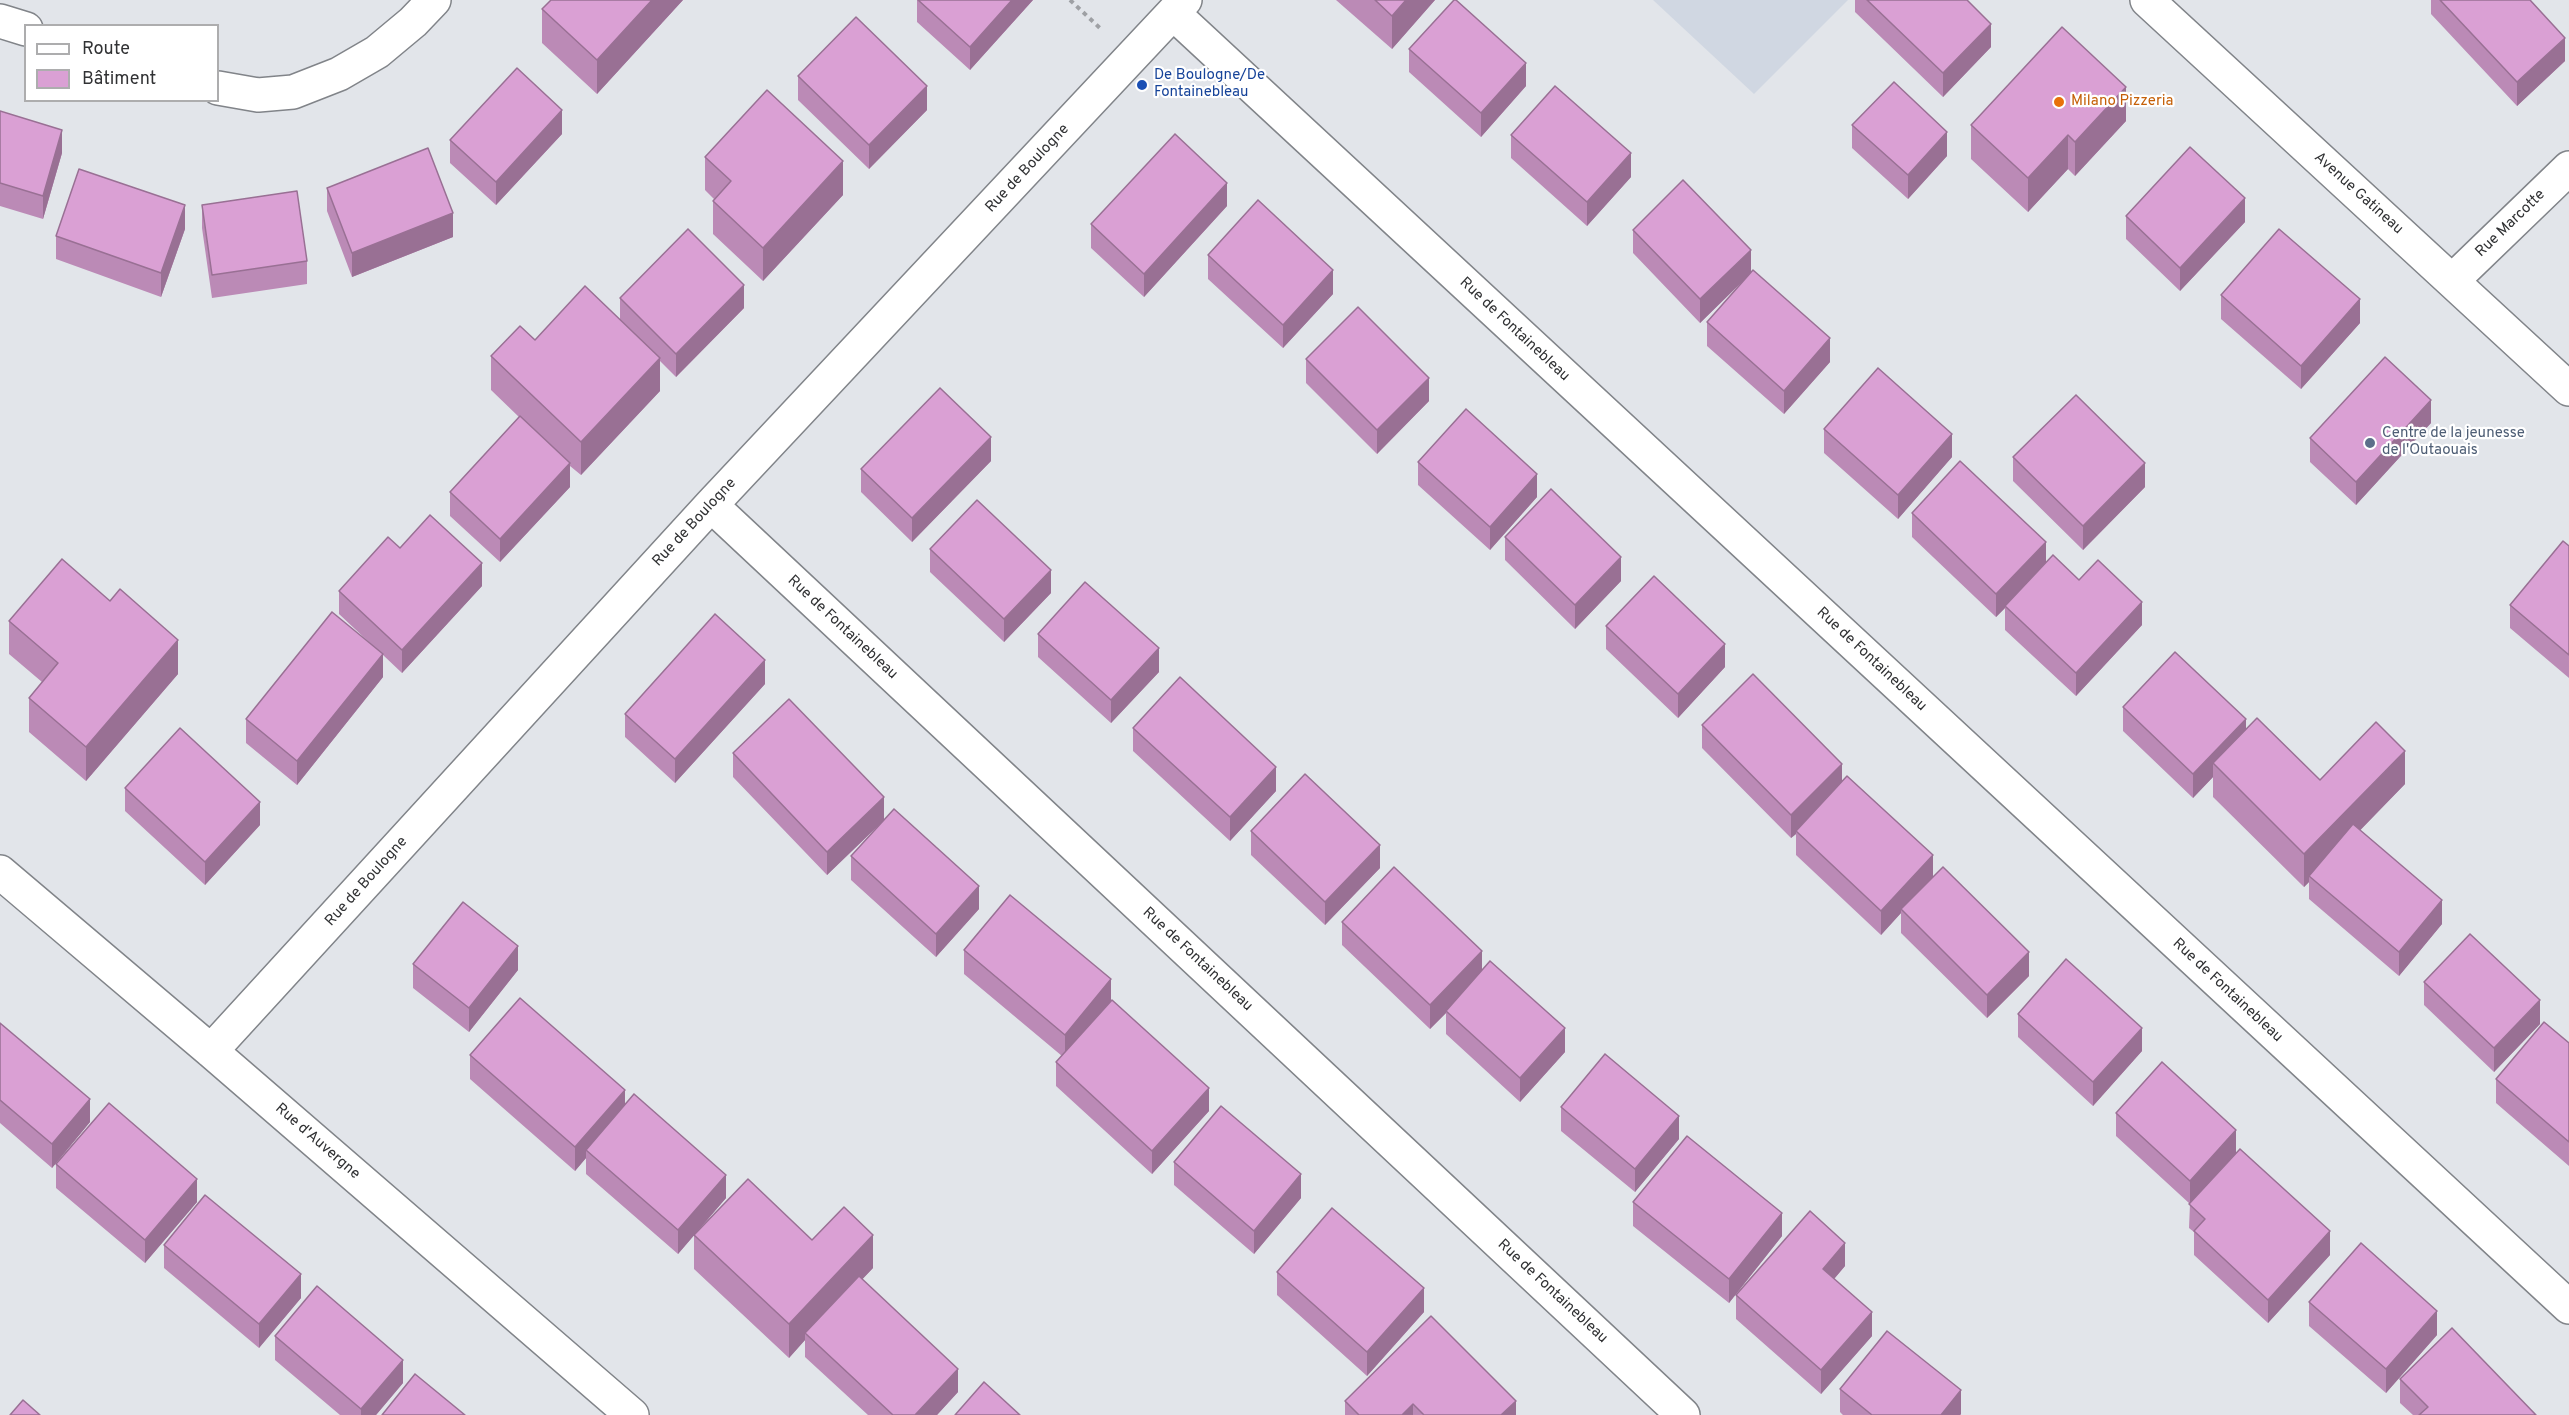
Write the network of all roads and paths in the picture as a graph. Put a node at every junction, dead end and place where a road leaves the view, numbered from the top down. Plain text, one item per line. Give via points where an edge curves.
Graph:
1 (434, 0) edge
2 (2146, 0) edge
3 (1179, 6) edge
4 (0, 21) edge
5 (24, 28) edge
6 (219, 88) edge
7 (2569, 168) edge
8 (2453, 280) junction
9 (2569, 389) edge
10 (711, 506) junction
11 (0, 872) edge
12 (212, 1051) junction
13 (2569, 1307) edge
14 (632, 1415) edge
15 (1683, 1415) edge

1 - 6 street via 377,52 339,74 293,92 258,95
2 - 8 street, Avenue Gatineau
3 - 10 street, Rue de Boulogne
3 - 13 street, Rue de Fontainebleau
4 - 5 street
7 - 8 street, Rue Marcotte
8 - 9 street, Avenue Gatineau
10 - 12 street, Rue de Boulogne
10 - 15 street, Rue de Fontainebleau
11 - 12 street, Rue d'Auvergne
12 - 14 street, Rue d'Auvergne

